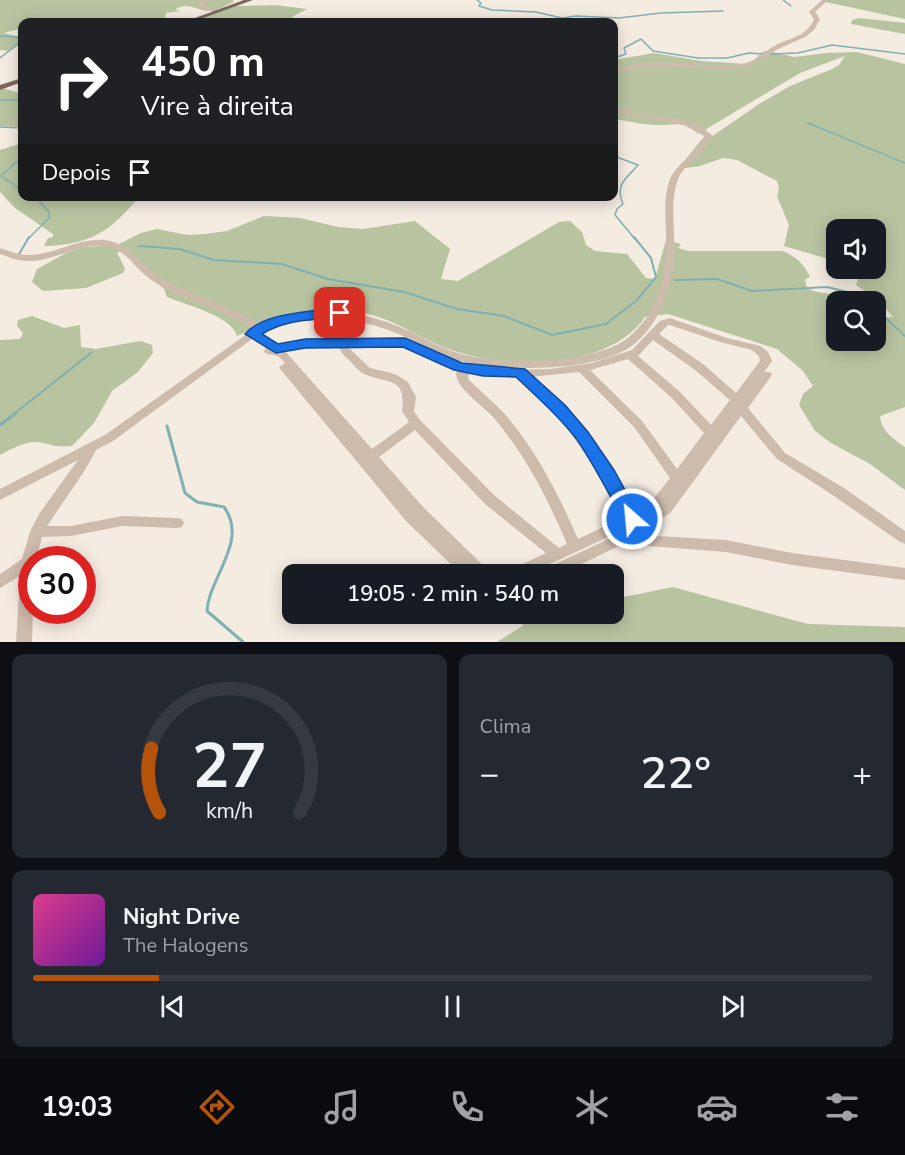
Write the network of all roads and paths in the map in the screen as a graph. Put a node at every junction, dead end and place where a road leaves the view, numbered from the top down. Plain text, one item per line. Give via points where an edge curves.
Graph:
1 (206, 0) edge
2 (250, 0) edge
3 (825, 0) edge
4 (216, 12) junction
5 (199, 18) edge
6 (618, 70) edge
7 (18, 81) edge
8 (0, 88) edge
9 (618, 110) edge
10 (0, 251) edge
11 (253, 334) junction
12 (653, 335) junction
13 (344, 343) junction
14 (273, 350) junction
15 (630, 355) junction
16 (581, 368) junction
17 (466, 369) junction
18 (520, 373) junction
19 (766, 375) dead end
20 (739, 404) junction
21 (416, 423) junction
22 (712, 434) junction
23 (91, 448) junction
24 (368, 459) junction
25 (678, 479) junction
26 (0, 495) edge
27 (632, 519) junction
28 (177, 523) dead end
29 (37, 532) junction
30 (905, 538) edge
31 (621, 539) junction
32 (33, 546) edge
33 (575, 547) junction
34 (558, 555) junction
35 (460, 564) edge
36 (473, 564) edge
37 (538, 564) edge
38 (569, 564) edge
39 (18, 569) edge
40 (905, 574) edge
41 (0, 582) edge
42 (25, 624) edge
43 (24, 642) edge

1 - 4 street via 200,6
2 - 4 main road
3 - 6 street via 812,12 817,19 808,33 774,48 754,63 718,67 645,64
4 - 5 main road
7 - 8 main road
9 - 11 street via 690,124 708,135 672,182 671,247 664,285 655,314 626,345 589,359 507,363 463,358 388,326 340,313 289,318
10 - 11 street via 28,258 83,245 113,244 166,284 227,309
11 - 14 street
11 - 23 street
12 - 15 street
12 - 20 street via 699,367
12 - 20 street via 664,323 673,321 762,352 766,361
13 - 14 street via 305,343
13 - 17 street via 405,342
13 - 21 street via 347,352 366,371 391,376 404,385 410,397 408,411
14 - 24 street
15 - 16 street
15 - 22 street via 676,395
16 - 18 street
16 - 25 street via 638,424
17 - 18 street
17 - 33 street via 462,381 497,414 530,456
18 - 27 street via 582,436
19 - 20 street
20 - 22 street
20 - 30 street via 781,456
20 - 31 street via 666,508
21 - 24 street
21 - 34 street via 490,500
22 - 25 street
23 - 26 street
23 - 29 street
24 - 35 street via 411,517
24 - 36 street
25 - 27 street via 657,505
27 - 33 street
28 - 29 street via 122,521 71,531
29 - 32 street
31 - 38 street
31 - 40 street via 726,546
33 - 34 street
34 - 37 street
39 - 41 street
42 - 43 street

